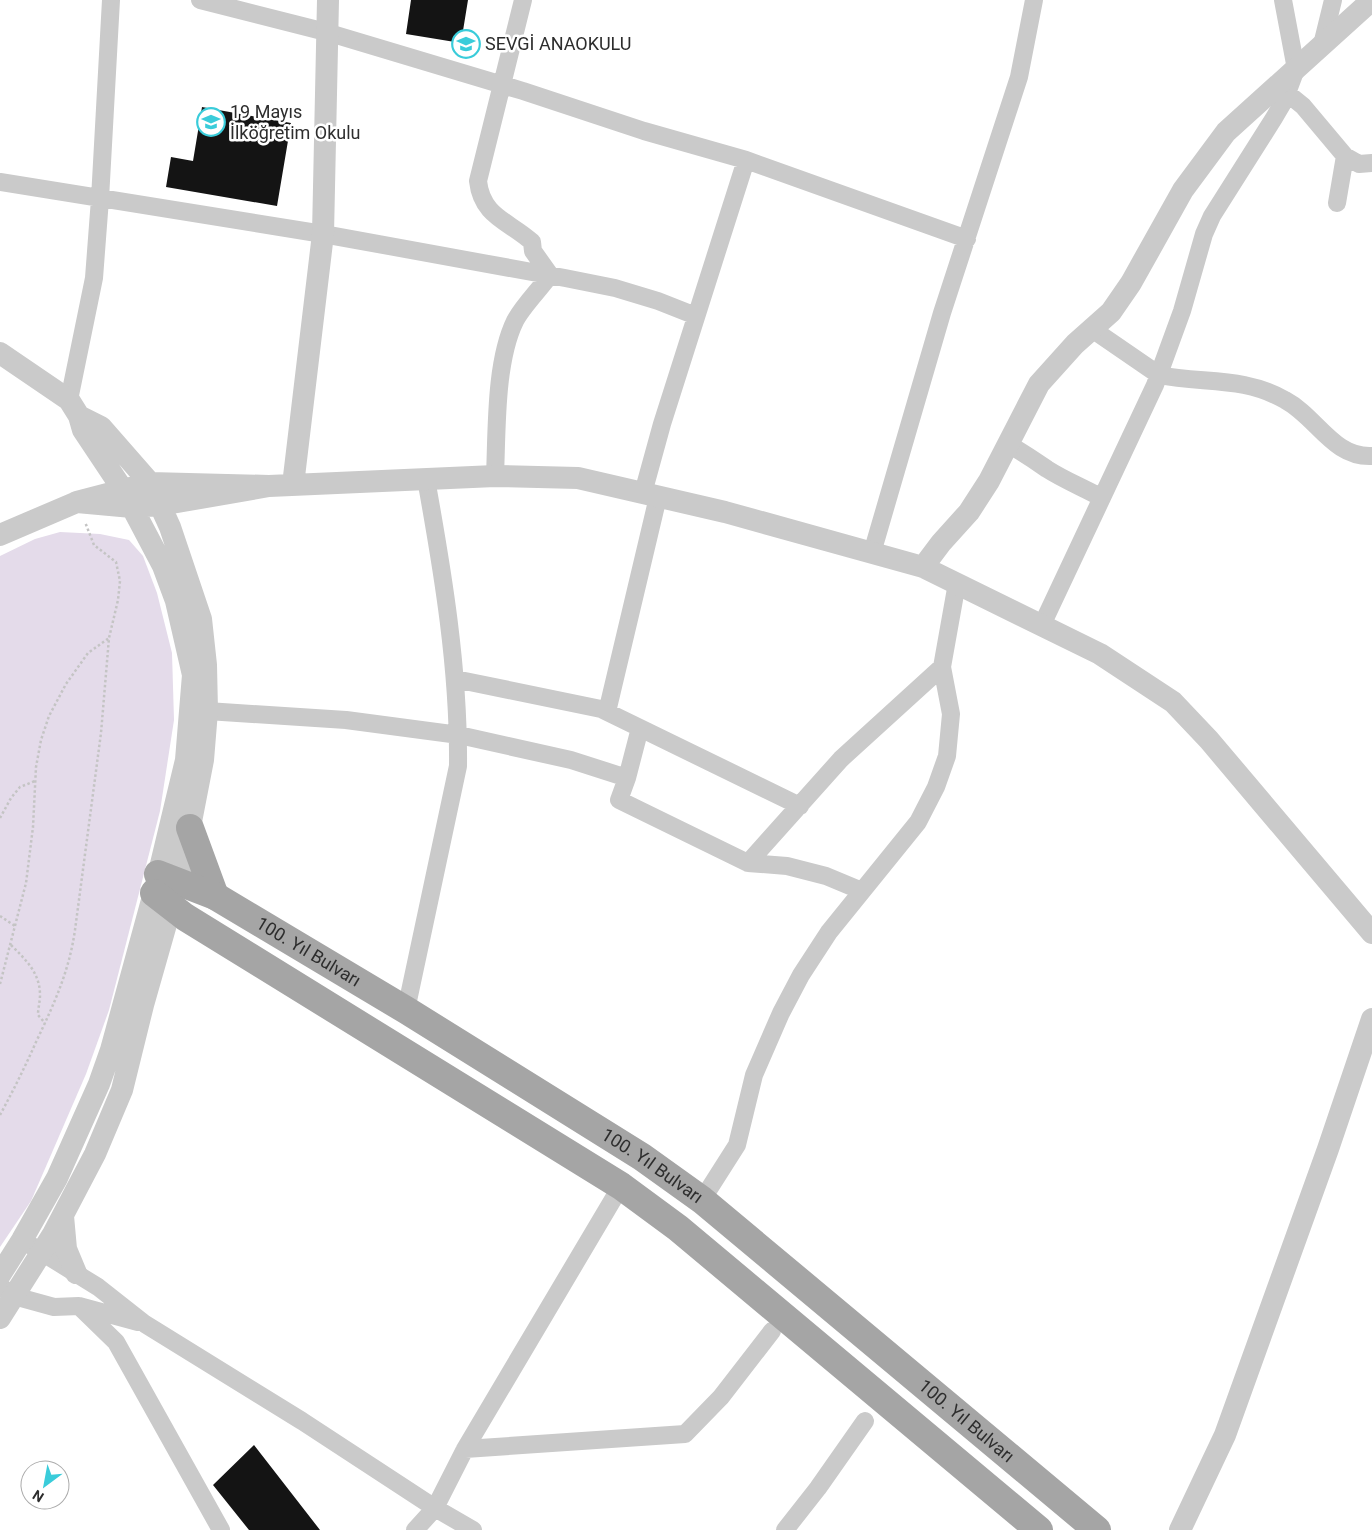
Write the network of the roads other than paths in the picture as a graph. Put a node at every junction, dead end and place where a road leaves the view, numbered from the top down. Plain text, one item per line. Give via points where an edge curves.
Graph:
1 (111, 0) edge
2 (200, 0) edge
3 (328, 0) edge
4 (524, 0) edge
5 (1034, 0) edge
6 (1283, 0) edge
7 (1333, 0) edge
8 (1372, 0) edge
9 (326, 32) junction
10 (1322, 45) junction
11 (1296, 69) junction
12 (503, 86) junction
13 (1287, 93) junction
14 (1345, 156) junction
15 (746, 160) junction
16 (1372, 163) edge
17 (0, 182) edge
18 (100, 199) junction
19 (1337, 203) dead end
20 (323, 234) junction
21 (967, 239) junction
22 (550, 275) junction
23 (696, 316) junction
24 (1092, 329) junction
25 (0, 353) edge
26 (1159, 375) junction
27 (74, 408) junction
28 (1008, 444) junction
29 (1372, 456) edge
30 (494, 476) junction
31 (426, 479) junction
32 (150, 483) junction
33 (293, 485) junction
34 (269, 486) junction
35 (651, 495) junction
36 (128, 498) junction
37 (1102, 498) junction
38 (160, 505) junction
39 (0, 534) edge
40 (872, 553) junction
41 (923, 567) junction
42 (957, 583) junction
43 (1042, 625) junction
44 (942, 668) junction
45 (455, 679) junction
46 (207, 711) junction
47 (607, 712) junction
48 (640, 728) junction
49 (459, 735) junction
50 (627, 778) junction
51 (800, 806) junction
52 (190, 828) junction
53 (748, 863) junction
54 (165, 889) junction
55 (862, 892) junction
56 (215, 896) junction
57 (1372, 933) edge
58 (406, 1010) junction
59 (1372, 1019) edge
60 (621, 1186) junction
61 (702, 1200) junction
62 (63, 1216) junction
63 (22, 1240) junction
64 (42, 1252) junction
65 (76, 1274) junction
66 (0, 1275) edge
67 (7, 1291) edge
68 (79, 1306) junction
69 (0, 1318) edge
70 (145, 1324) junction
71 (772, 1331) dead end
72 (865, 1421) dead end
73 (465, 1450) junction
74 (435, 1508) junction
75 (221, 1530) edge
76 (415, 1530) edge
77 (473, 1530) edge
78 (785, 1530) edge
79 (1040, 1530) edge
80 (1097, 1530) edge
81 (1180, 1530) edge

1 - 18 street
2 - 9 street
3 - 9 street
4 - 12 street
5 - 21 street via 1019,77
6 - 11 street
7 - 10 street
8 - 10 street
9 - 12 street
9 - 20 street
10 - 11 street
11 - 13 street
11 - 24 street via 1226,132 1211,151 1183,190 1131,283 1111,312
12 - 15 street
12 - 22 street via 478,181 479,194 497,217 532,242 534,251
13 - 14 street via 1303,106
13 - 26 street via 1212,216
14 - 16 street via 1360,164
14 - 19 street
15 - 21 street
15 - 23 street
17 - 18 street
18 - 20 street
18 - 27 street via 94,278
20 - 22 street
20 - 33 street
21 - 40 street
22 - 23 street via 615,288
22 - 30 street via 516,321 506,349
23 - 35 street via 662,424
24 - 26 street
24 - 28 street via 1038,384
25 - 27 street
26 - 29 street via 1248,384 1265,390 1296,407 1342,449 1360,457
26 - 37 street
27 - 32 street via 100,427
27 - 36 street via 82,430
28 - 37 street
28 - 41 street via 969,512
30 - 31 street
30 - 35 street via 578,478
31 - 33 street
31 - 45 street
32 - 34 street
32 - 36 street
32 - 38 street
33 - 34 street
34 - 38 street
35 - 40 street
35 - 47 street
36 - 38 street
36 - 39 street via 76,502
36 - 54 street via 164,566 176,601 193,675 186,760
37 - 43 street
38 - 46 street via 201,619
40 - 41 street
41 - 42 street
42 - 43 street
42 - 44 street
43 - 57 street via 1100,654 1173,702
44 - 51 street via 841,759
44 - 55 street via 951,714 947,756 936,787 918,822
45 - 47 street
45 - 49 street
46 - 49 street via 346,720
46 - 52 street
47 - 48 street
48 - 50 street
48 - 51 street
49 - 50 street via 571,760
49 - 58 street via 458,766
50 - 53 street via 619,800
51 - 53 street
52 - 54 street
52 - 56 main road
53 - 55 street via 787,866 826,876
54 - 56 main road, 100. Yıl Bulvarı
54 - 60 main road, 100. Yıl Bulvarı via 193,923
54 - 62 street via 143,1005 122,1090 96,1154
54 - 63 street via 99,1084 57,1178
55 - 61 street via 829,932 781,1012 754,1075 737,1145
56 - 58 main road, 100. Yıl Bulvarı
58 - 61 main road, 100. Yıl Bulvarı via 642,1157
59 - 81 street via 1224,1435
60 - 73 street
60 - 79 main road, 100. Yıl Bulvarı via 678,1228
61 - 80 main road, 100. Yıl Bulvarı
62 - 64 street
62 - 65 street via 66,1249
63 - 64 street
63 - 66 street
64 - 65 street
64 - 67 street
65 - 70 street
67 - 68 street via 54,1307
67 - 69 street
68 - 70 street
68 - 75 street via 116,1342
70 - 74 street
71 - 73 street via 721,1397 685,1434
72 - 78 street
73 - 74 street
74 - 76 street
74 - 77 street

